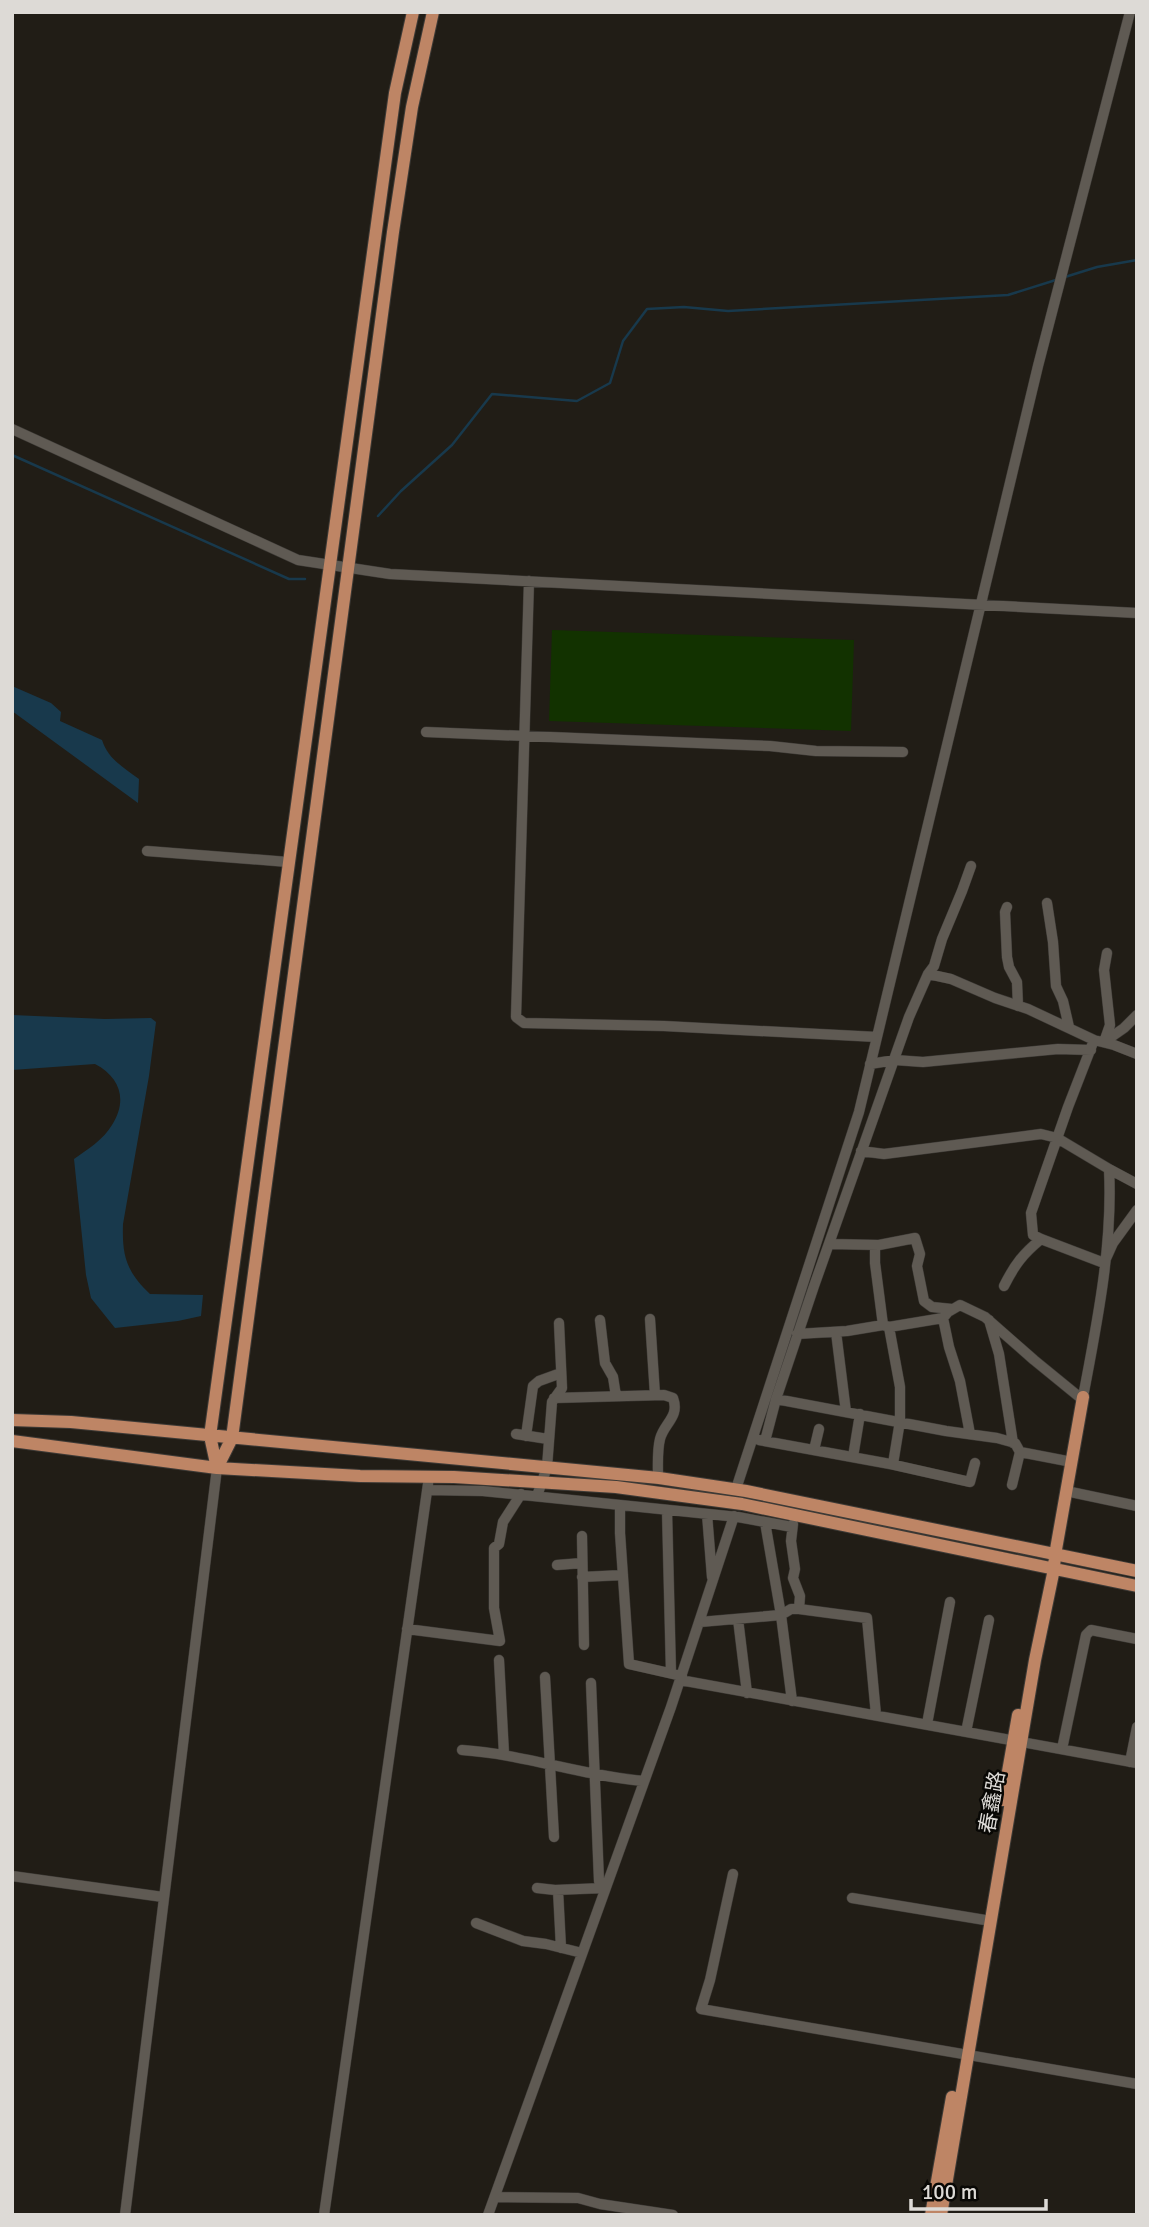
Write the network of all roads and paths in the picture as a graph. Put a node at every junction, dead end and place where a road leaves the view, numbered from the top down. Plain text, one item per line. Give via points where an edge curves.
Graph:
1 (413, 12) edge
2 (433, 12) edge
3 (1130, 12) edge
4 (12, 429) edge
5 (329, 565) junction
6 (348, 568) junction
7 (528, 581) junction
8 (981, 605) junction
9 (1137, 613) edge
10 (426, 732) dead end
11 (525, 735) junction
12 (903, 752) dead end
13 (147, 850) dead end
14 (289, 862) junction
15 (971, 866) dead end
16 (1047, 903) dead end
17 (1007, 908) dead end
18 (1107, 953) dead end
19 (928, 974) junction
20 (1018, 1006) junction
21 (1137, 1015) edge
22 (1069, 1027) junction
23 (877, 1037) junction
24 (1096, 1044) junction
25 (1137, 1054) edge
26 (895, 1060) junction
27 (870, 1064) junction
28 (1057, 1138) junction
29 (861, 1151) junction
30 (1109, 1169) junction
31 (1137, 1184) edge
32 (1137, 1210) edge
33 (1041, 1239) junction
34 (830, 1244) junction
35 (875, 1245) junction
36 (1104, 1264) junction
37 (1004, 1286) dead end
38 (953, 1308) junction
39 (943, 1318) junction
40 (650, 1319) dead end
41 (989, 1320) junction
42 (600, 1321) dead end
43 (559, 1324) dead end
44 (886, 1326) junction
45 (836, 1332) junction
46 (797, 1334) junction
47 (561, 1373) junction
48 (654, 1395) junction
49 (616, 1396) junction
50 (554, 1398) junction
51 (776, 1399) junction
52 (1083, 1399) junction
53 (846, 1412) junction
54 (860, 1414) junction
55 (12, 1420) edge
56 (900, 1422) junction
57 (819, 1429) dead end
58 (970, 1434) junction
59 (210, 1436) junction
60 (232, 1438) junction
61 (548, 1439) junction
62 (752, 1439) junction
63 (12, 1441) edge
64 (765, 1441) junction
65 (1013, 1443) junction
66 (814, 1450) junction
67 (1020, 1452) junction
68 (853, 1457) junction
69 (1072, 1462) junction
70 (975, 1463) dead end
71 (893, 1464) junction
72 (547, 1467) junction
73 (217, 1468) junction
74 (658, 1478) junction
75 (428, 1483) junction
76 (542, 1483) junction
77 (1012, 1485) dead end
78 (736, 1489) junction
79 (1066, 1491) junction
80 (521, 1494) junction
81 (537, 1496) junction
82 (621, 1505) junction
83 (1137, 1506) edge
84 (667, 1510) junction
85 (707, 1514) junction
86 (734, 1517) junction
87 (794, 1521) junction
88 (765, 1522) junction
89 (582, 1536) dead end
90 (1055, 1555) junction
91 (582, 1563) junction
92 (557, 1565) dead end
93 (1053, 1568) junction
94 (1137, 1571) edge
95 (623, 1575) junction
96 (582, 1577) junction
97 (713, 1583) junction
98 (1137, 1586) edge
99 (950, 1602) dead end
100 (799, 1609) junction
101 (781, 1615) junction
102 (738, 1619) junction
103 (989, 1620) dead end
104 (700, 1622) junction
105 (407, 1629) junction
106 (1137, 1639) edge
107 (584, 1645) dead end
108 (499, 1660) dead end
109 (671, 1673) junction
110 (545, 1677) dead end
111 (681, 1678) junction
112 (591, 1684) dead end
113 (747, 1693) junction
114 (792, 1701) junction
115 (876, 1715) junction
116 (927, 1724) junction
117 (1137, 1727) edge
118 (966, 1732) junction
119 (1017, 1741) junction
120 (1062, 1749) junction
121 (462, 1750) dead end
122 (504, 1754) junction
123 (1133, 1762) edge
124 (548, 1764) junction
125 (595, 1773) junction
126 (644, 1781) junction
127 (554, 1837) dead end
128 (733, 1874) dead end
129 (12, 1877) edge
130 (537, 1888) dead end
131 (604, 1888) junction
132 (558, 1890) junction
133 (163, 1897) junction
134 (852, 1898) dead end
135 (988, 1920) junction
136 (476, 1923) dead end
137 (561, 1948) junction
138 (582, 1953) junction
139 (963, 2055) junction
140 (1137, 2084) edge
141 (495, 2197) junction
142 (125, 2215) edge
143 (324, 2215) edge
144 (488, 2215) edge
145 (673, 2215) edge
146 (931, 2215) edge
147 (942, 2215) edge

1 - 5 main road via 395,93
2 - 6 main road via 411,107
3 - 8 street
4 - 5 street via 298,560
5 - 6 street
5 - 14 main road
6 - 7 street
6 - 60 main road
7 - 8 street
7 - 11 street
8 - 9 street
8 - 23 street
10 - 11 street
11 - 12 street
11 - 23 street via 516,1017 524,1023
13 - 14 street
14 - 59 main road
15 - 19 street
16 - 22 street via 1056,986
17 - 20 street via 1007,957 1017,982
18 - 24 street via 1104,970 1110,1025
19 - 20 street
19 - 26 street
20 - 22 street
21 - 24 street
22 - 24 street
23 - 27 street
24 - 25 street
24 - 26 street via 923,1062
24 - 28 street
26 - 27 street
26 - 29 street
27 - 62 street via 859,1112
28 - 29 street via 1041,1134 884,1154
28 - 30 street
28 - 33 street via 1031,1213 1033,1235
29 - 34 street
30 - 31 street
30 - 36 street
32 - 36 street
33 - 36 street
33 - 37 street via 1023,1254
34 - 35 street
34 - 46 street
35 - 38 street via 915,1238 924,1301 932,1307
35 - 44 street
36 - 52 street
38 - 39 street
38 - 41 street via 960,1305
39 - 44 street
39 - 58 street
40 - 48 street
41 - 52 street
41 - 65 street
42 - 49 street via 605,1363
43 - 47 street
44 - 45 street
44 - 56 street via 900,1387
45 - 46 street
45 - 53 street
46 - 51 street
47 - 50 street via 562,1388
47 - 61 street via 533,1386 521,1435
48 - 49 street
48 - 74 street via 670,1397 675,1404 673,1420 659,1441
49 - 50 street
50 - 61 street
51 - 53 street
51 - 64 street
52 - 69 main road, 春鑫路
53 - 54 street
54 - 56 street
54 - 68 street
55 - 59 main road
56 - 58 street
56 - 71 street
57 - 66 street
58 - 65 street
59 - 60 main road
59 - 73 main road
60 - 72 main road
60 - 73 main road
61 - 72 street
62 - 64 street
62 - 78 street
63 - 73 main road
64 - 66 street
65 - 67 street
66 - 68 street
67 - 69 street
67 - 77 street
68 - 71 street
69 - 79 main road, 春鑫路
70 - 71 street via 970,1482
72 - 74 main road
72 - 76 street
73 - 75 main road
73 - 133 street
74 - 78 main road
75 - 76 main road
75 - 80 street
75 - 105 street
76 - 81 street
76 - 87 main road via 615,1487 742,1504
78 - 90 main road
79 - 83 street
79 - 90 main road, 春鑫路
80 - 81 street
80 - 105 street via 503,1522 494,1548 494,1608 500,1641
81 - 82 street
82 - 84 street
82 - 95 street
84 - 85 street
84 - 109 street
85 - 86 street
85 - 97 street
86 - 88 street
86 - 97 street
87 - 88 street
87 - 93 main road
87 - 100 street via 793,1578
88 - 101 street
89 - 91 street
90 - 93 main road, 春鑫路
90 - 94 main road
91 - 92 street
91 - 96 street
93 - 98 main road
93 - 119 main road, 春鑫路 via 1044,1588
95 - 96 street
95 - 109 street via 629,1664
96 - 107 street
97 - 104 street
99 - 116 street
100 - 101 street
100 - 115 street via 867,1618
101 - 102 street
101 - 114 street
102 - 104 street
102 - 113 street
103 - 118 street
104 - 111 street
105 - 143 street
106 - 120 street via 1091,1630 1086,1634
108 - 122 street
109 - 111 street
110 - 124 street
111 - 113 street
111 - 126 street
112 - 125 street
113 - 114 street
114 - 115 street
115 - 116 street
116 - 118 street
117 - 123 street
118 - 119 street
119 - 120 street
119 - 135 main road, 春鑫路
120 - 123 street
121 - 122 street
122 - 124 street
124 - 125 street
124 - 127 street
125 - 126 street
125 - 131 street via 599,1881
126 - 131 street
128 - 139 street via 701,2009
129 - 133 street
130 - 132 street
131 - 132 street
131 - 138 street
132 - 137 street
133 - 142 street
134 - 135 street
135 - 139 main road, 春鑫路
136 - 137 street via 523,1941
137 - 138 street
138 - 141 street
139 - 140 street
139 - 146 main road, 春鑫路
139 - 147 main road, 春鑫路
141 - 144 street
141 - 145 street via 578,2198

